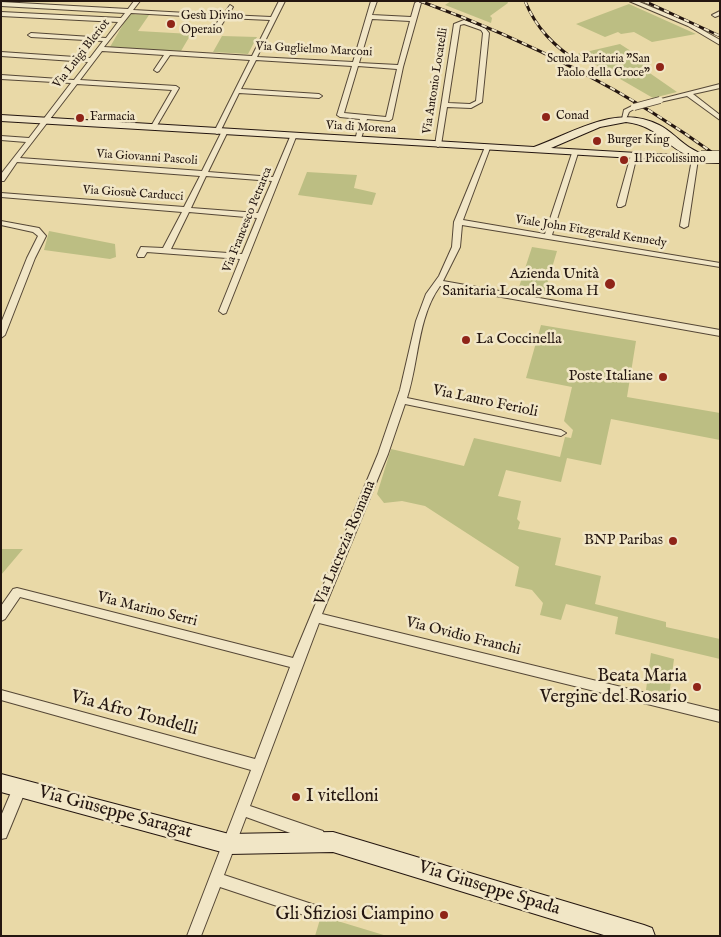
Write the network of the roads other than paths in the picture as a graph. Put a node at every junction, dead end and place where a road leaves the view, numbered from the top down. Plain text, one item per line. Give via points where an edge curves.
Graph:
1 (137, 1) edge
2 (282, 1) edge
3 (374, 1) edge
4 (632, 1) edge
5 (418, 3) dead end
6 (1, 4) edge
7 (230, 6) dead end
8 (130, 11) junction
9 (1, 14) edge
10 (224, 16) junction
11 (370, 17) junction
12 (273, 19) junction
13 (122, 20) junction
14 (413, 20) junction
15 (215, 31) dead end
16 (31, 35) dead end
17 (108, 40) junction
18 (720, 43) edge
19 (100, 49) junction
20 (168, 53) junction
21 (1, 54) edge
22 (254, 58) junction
23 (92, 60) junction
24 (354, 64) junction
25 (400, 66) junction
26 (157, 70) dead end
27 (1, 77) edge
28 (75, 82) junction
29 (720, 86) edge
30 (237, 91) junction
31 (688, 93) junction
32 (319, 96) dead end
33 (444, 105) junction
34 (364, 117) junction
35 (1, 118) edge
36 (624, 118) junction
37 (720, 118) edge
38 (44, 121) junction
39 (153, 128) junction
40 (221, 132) junction
41 (294, 137) junction
42 (1, 138) edge
43 (30, 140) junction
44 (358, 141) junction
45 (558, 141) junction
46 (438, 145) junction
47 (681, 146) junction
48 (487, 148) junction
49 (529, 150) junction
50 (570, 152) junction
51 (634, 155) junction
52 (658, 157) junction
53 (720, 158) edge
54 (700, 159) junction
55 (15, 160) junction
56 (720, 161) edge
57 (204, 174) junction
58 (720, 174) edge
59 (1, 179) edge
60 (276, 180) junction
61 (1, 195) edge
62 (621, 205) dead end
63 (186, 210) junction
64 (262, 216) junction
65 (1, 222) edge
66 (458, 222) junction
67 (684, 226) dead end
68 (549, 234) dead end
69 (166, 251) junction
70 (141, 256) dead end
71 (245, 258) junction
72 (720, 265) edge
73 (438, 283) junction
74 (223, 311) dead end
75 (720, 333) edge
76 (1, 335) edge
77 (402, 400) junction
78 (561, 433) dead end
79 (1, 616) edge
80 (315, 617) junction
81 (297, 664) junction
82 (1, 696) edge
83 (720, 717) edge
84 (258, 766) junction
85 (11, 785) edge
86 (242, 809) junction
87 (1, 833) edge
88 (333, 842) junction
89 (229, 844) junction
90 (216, 879) junction
91 (313, 911) dead end
92 (194, 936) edge
93 (644, 936) edge

1 - 8 street, Via Luigi Bleriot
2 - 12 street
3 - 11 street
4 - 18 street via 686,23
5 - 14 street
6 - 8 street
7 - 10 street
8 - 10 street
8 - 13 street, Via Luigi Bleriot
9 - 13 street
10 - 12 street
10 - 15 street
11 - 14 street
11 - 24 street
12 - 22 street
13 - 17 street, Via Luigi Bleriot
14 - 25 street
16 - 17 street
17 - 19 street, Via Luigi Bleriot
19 - 20 street, Via Guglielmo Marconi
19 - 23 street, Via Luigi Bleriot
20 - 22 street, Via Guglielmo Marconi
20 - 26 street
21 - 23 street
22 - 24 street, Via Guglielmo Marconi
22 - 30 street
23 - 28 street, Via Luigi Bleriot
24 - 25 street, Via Guglielmo Marconi
24 - 34 street via 340,115
25 - 34 street via 389,119
27 - 28 street
28 - 38 street, Via Luigi Bleriot
28 - 39 street via 176,88
29 - 31 street
30 - 32 street
30 - 40 street
31 - 36 street, bridge via 634,106 626,111
31 - 37 street
33 - 33 street, Via Antonio Locatelli via 471,106 478,102 486,33 480,28 457,24
33 - 46 street, Via Antonio Locatelli
34 - 44 street
35 - 38 street, Via di Morena
36 - 45 street
36 - 47 street via 647,122
38 - 39 street, Via di Morena
38 - 43 street, Via Luigi Bleriot
39 - 40 street, Via di Morena
40 - 41 street, Via di Morena
40 - 57 street
41 - 44 street, Via di Morena
41 - 60 street, Via Francesco Petrarca
42 - 43 street
43 - 55 street, Via Luigi Bleriot
44 - 46 street, Via di Morena
45 - 49 street
45 - 50 street via 558,146
46 - 48 street, Via di Morena
47 - 52 street via 676,154
47 - 54 street
48 - 49 street, Via di Morena
48 - 66 street, Via Lucrezia Romana
49 - 50 street, Via di Morena
50 - 51 street, Via di Morena
50 - 68 street
51 - 52 street, Via di Morena
51 - 62 street
52 - 54 street, Via di Morena
53 - 54 street, Via di Morena, bridge
54 - 56 street, Via di Morena
54 - 58 street
54 - 67 street
55 - 57 street, Via Giovanni Pascoli
55 - 59 street, Via Luigi Bleriot
57 - 60 street, Via Giovanni Pascoli
57 - 63 street
60 - 64 street, Via Francesco Petrarca
61 - 63 street, Via Giosuè Carducci
63 - 64 street, Via Giosuè Carducci
63 - 69 street
64 - 71 street, Via Francesco Petrarca
65 - 76 street via 39,231 42,236
66 - 72 street, Viale John Fitzgerald Kennedy
66 - 73 street, Via Lucrezia Romana via 457,244
69 - 70 street via 144,249
69 - 71 street
71 - 74 street, Via Francesco Petrarca
73 - 75 street
73 - 77 street, Via Lucrezia Romana via 430,294 420,321
77 - 78 street, Via Lauro Ferioli
77 - 80 street, Via Lucrezia Romana
79 - 81 street, Via Marino Serri via 17,592
80 - 81 street, Via Lucrezia Romana
80 - 83 street, Via Ovidio Franchi
81 - 84 street, Via Lucrezia Romana
82 - 84 street, Via Afro Tondelli
84 - 86 street, Via Lucrezia Romana
85 - 87 street
85 - 89 street, Via Giuseppe Saragat
86 - 88 street, Via Giuseppe Spada
86 - 89 street, Via Lucrezia Romana
88 - 89 street, Via Giuseppe Spada
88 - 93 street, Via Giuseppe Spada
89 - 90 street, Via Lucrezia Romana
90 - 91 street
90 - 92 street, Via Lucrezia Romana

